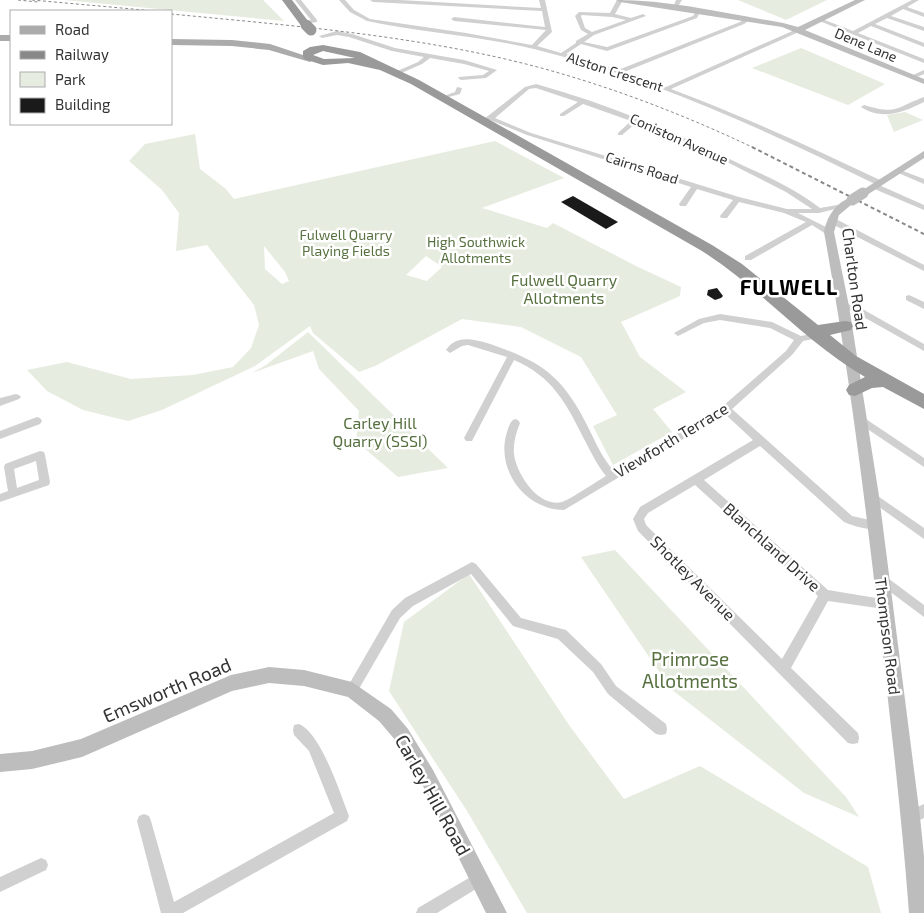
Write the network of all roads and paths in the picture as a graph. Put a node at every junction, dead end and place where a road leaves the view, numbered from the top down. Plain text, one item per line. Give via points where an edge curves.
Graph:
1 (287, 0) edge
2 (298, 0) edge
3 (342, 0) edge
4 (373, 0) edge
5 (542, 0) edge
6 (620, 0) edge
7 (861, 0) edge
8 (916, 0) edge
9 (395, 2) junction
10 (677, 3) edge
11 (427, 4) junction
12 (902, 7) junction
13 (392, 9) dead end
14 (545, 10) junction
15 (699, 11) junction
16 (425, 12) dead end
17 (612, 15) junction
18 (924, 15) edge
19 (643, 16) dead end
20 (887, 16) junction
21 (454, 19) dead end
22 (631, 20) junction
23 (746, 20) junction
24 (820, 20) junction
25 (871, 24) junction
26 (549, 29) junction
27 (924, 29) edge
28 (312, 30) junction
29 (800, 30) junction
30 (854, 33) junction
31 (592, 34) junction
32 (172, 42) edge
33 (578, 42) junction
34 (924, 45) edge
35 (532, 47) junction
36 (338, 50) junction
37 (312, 53) junction
38 (563, 54) junction
39 (429, 56) junction
40 (336, 61) junction
41 (924, 61) edge
42 (383, 67) junction
43 (619, 72) junction
44 (924, 72) edge
45 (397, 73) junction
46 (912, 77) junction
47 (462, 78) dead end
48 (924, 82) edge
49 (666, 89) junction
50 (460, 92) dead end
51 (443, 98) junction
52 (924, 99) edge
53 (583, 101) junction
54 (864, 106) dead end
55 (562, 115) dead end
56 (636, 120) junction
57 (495, 123) junction
58 (620, 134) dead end
59 (924, 154) edge
60 (898, 171) junction
61 (924, 182) edge
62 (877, 184) junction
63 (695, 186) junction
64 (737, 199) junction
65 (847, 203) junction
66 (683, 204) dead end
67 (924, 208) edge
68 (787, 211) junction
69 (819, 211) junction
70 (724, 216) dead end
71 (831, 220) junction
72 (812, 222) junction
73 (829, 232) junction
74 (748, 258) dead end
75 (924, 268) edge
76 (909, 298) dead end
77 (843, 306) junction
78 (924, 306) edge
79 (845, 326) junction
80 (822, 332) junction
81 (679, 334) dead end
82 (800, 339) junction
83 (924, 348) edge
84 (451, 351) dead end
85 (849, 353) junction
86 (512, 355) junction
87 (886, 380) junction
88 (855, 390) junction
89 (16, 397) dead end
90 (921, 400) edge
91 (0, 402) edge
92 (726, 409) junction
93 (860, 419) junction
94 (37, 421) dead end
95 (515, 423) dead end
96 (0, 435) edge
97 (469, 438) dead end
98 (760, 441) junction
99 (924, 463) edge
100 (613, 476) junction
101 (696, 479) junction
102 (13, 493) dead end
103 (872, 496) junction
104 (0, 498) edge
105 (875, 525) junction
106 (924, 534) edge
107 (881, 578) junction
108 (825, 595) junction
109 (884, 604) junction
110 (924, 612) edge
111 (784, 668) junction
112 (352, 690) junction
113 (661, 729) dead end
114 (299, 730) dead end
115 (853, 738) dead end
116 (0, 763) edge
117 (917, 814) edge
118 (144, 821) dead end
119 (41, 865) dead end
120 (479, 879) junction
121 (0, 885) edge
122 (169, 913) edge
123 (423, 913) edge
124 (497, 913) edge
125 (920, 913) edge

1 - 28 highway
2 - 28 street via 315,21
3 - 35 street, Alston Crescent via 352,11 369,20
4 - 9 street
5 - 14 street
6 - 10 main road, Dene Lane
6 - 17 street
7 - 24 main road
8 - 12 street
9 - 11 street
9 - 13 street
10 - 15 main road, Dene Lane
11 - 14 street
11 - 16 street
12 - 18 street
12 - 20 street
14 - 26 street
15 - 23 main road, Dene Lane
15 - 33 street via 695,17 613,47
17 - 22 street
17 - 31 street via 579,14 583,29
19 - 22 street
20 - 25 street
20 - 27 street
21 - 26 street
22 - 31 street
23 - 29 main road, Dene Lane
23 - 43 street
24 - 29 main road
24 - 30 street
25 - 30 street
25 - 34 street
26 - 35 street
28 - 36 highway
28 - 37 highway via 320,42
28 - 39 street via 350,35 394,50
29 - 46 main road, Dene Lane
29 - 49 street
30 - 41 street
31 - 33 street
32 - 37 main road via 232,43
33 - 38 street
35 - 38 street, Alston Crescent
36 - 37 highway
36 - 40 highway via 344,56
36 - 42 highway
37 - 40 highway via 323,62
38 - 43 street, Alston Crescent
39 - 45 street
39 - 47 street via 494,70 477,80
40 - 42 highway
42 - 45 highway
43 - 49 street, Alston Crescent
44 - 46 street
45 - 51 highway
46 - 48 main road, Dene Lane
49 - 62 street, Alston Crescent via 753,123
50 - 51 street
51 - 57 highway
52 - 54 street via 894,113 876,112
53 - 55 street
53 - 56 street, Coniston Avenue
53 - 57 street, Coniston Avenue via 530,86
56 - 58 street
56 - 69 street, Coniston Avenue via 744,168
57 - 63 street, Cairns Road
57 - 80 highway via 737,267
59 - 60 main road
60 - 61 street
60 - 62 main road
62 - 65 main road, bridge
62 - 67 street, Alston Crescent
63 - 64 street, Cairns Road
63 - 66 street
64 - 68 street, Cairns Road
64 - 70 street
65 - 69 street, Cairns Road
65 - 71 main road, Charlton Road
68 - 69 street, Cairns Road
68 - 72 street, Cairns Road
71 - 73 main road, Charlton Road
71 - 75 street
72 - 73 street, Cairns Road
72 - 74 street
73 - 77 main road, Charlton Road
76 - 78 street
77 - 79 main road, Charlton Road
77 - 83 street via 856,309
79 - 80 highway
79 - 85 main road, Charlton Road
80 - 82 street
80 - 85 highway
81 - 82 street via 702,321 720,317 772,325
82 - 92 street, Viewforth Terrace via 789,353
84 - 86 street via 456,344 468,341
85 - 87 highway
85 - 88 main road, Thompson Road
85 - 90 highway
86 - 97 street
86 - 100 street via 553,380 585,430 601,463
87 - 88 highway via 868,382
87 - 90 highway
88 - 93 main road, Thompson Road
89 - 91 street
92 - 98 street
92 - 100 street, Viewforth Terrace
93 - 99 street
93 - 103 main road, Thompson Road
94 - 96 street
95 - 100 street, Viewforth Terrace via 509,453 517,474 532,497 552,506 564,506
98 - 101 street, Shotley Avenue
98 - 105 street via 848,518
101 - 108 street, Blanchland Drive
101 - 111 street, Shotley Avenue via 644,510 638,519 642,528
102 - 104 street
103 - 105 main road, Thompson Road
103 - 106 street
105 - 107 main road, Thompson Road
107 - 109 main road, Thompson Road
107 - 110 street
108 - 109 street, Blanchland Drive
108 - 111 street
109 - 117 main road, Thompson Road
111 - 115 street, Shotley Avenue
112 - 113 street via 396,614 409,602 472,567 517,622 562,634 597,668 612,690
112 - 116 main road, Emsworth Road via 304,678 269,675 231,683 82,748 32,760
112 - 120 main road, Carley Hill Road via 385,715 402,735
114 - 122 street via 314,747 342,816
117 - 125 main road, Thompson Road
118 - 122 street
119 - 121 street
120 - 123 street
120 - 124 main road, Carley Hill Road

